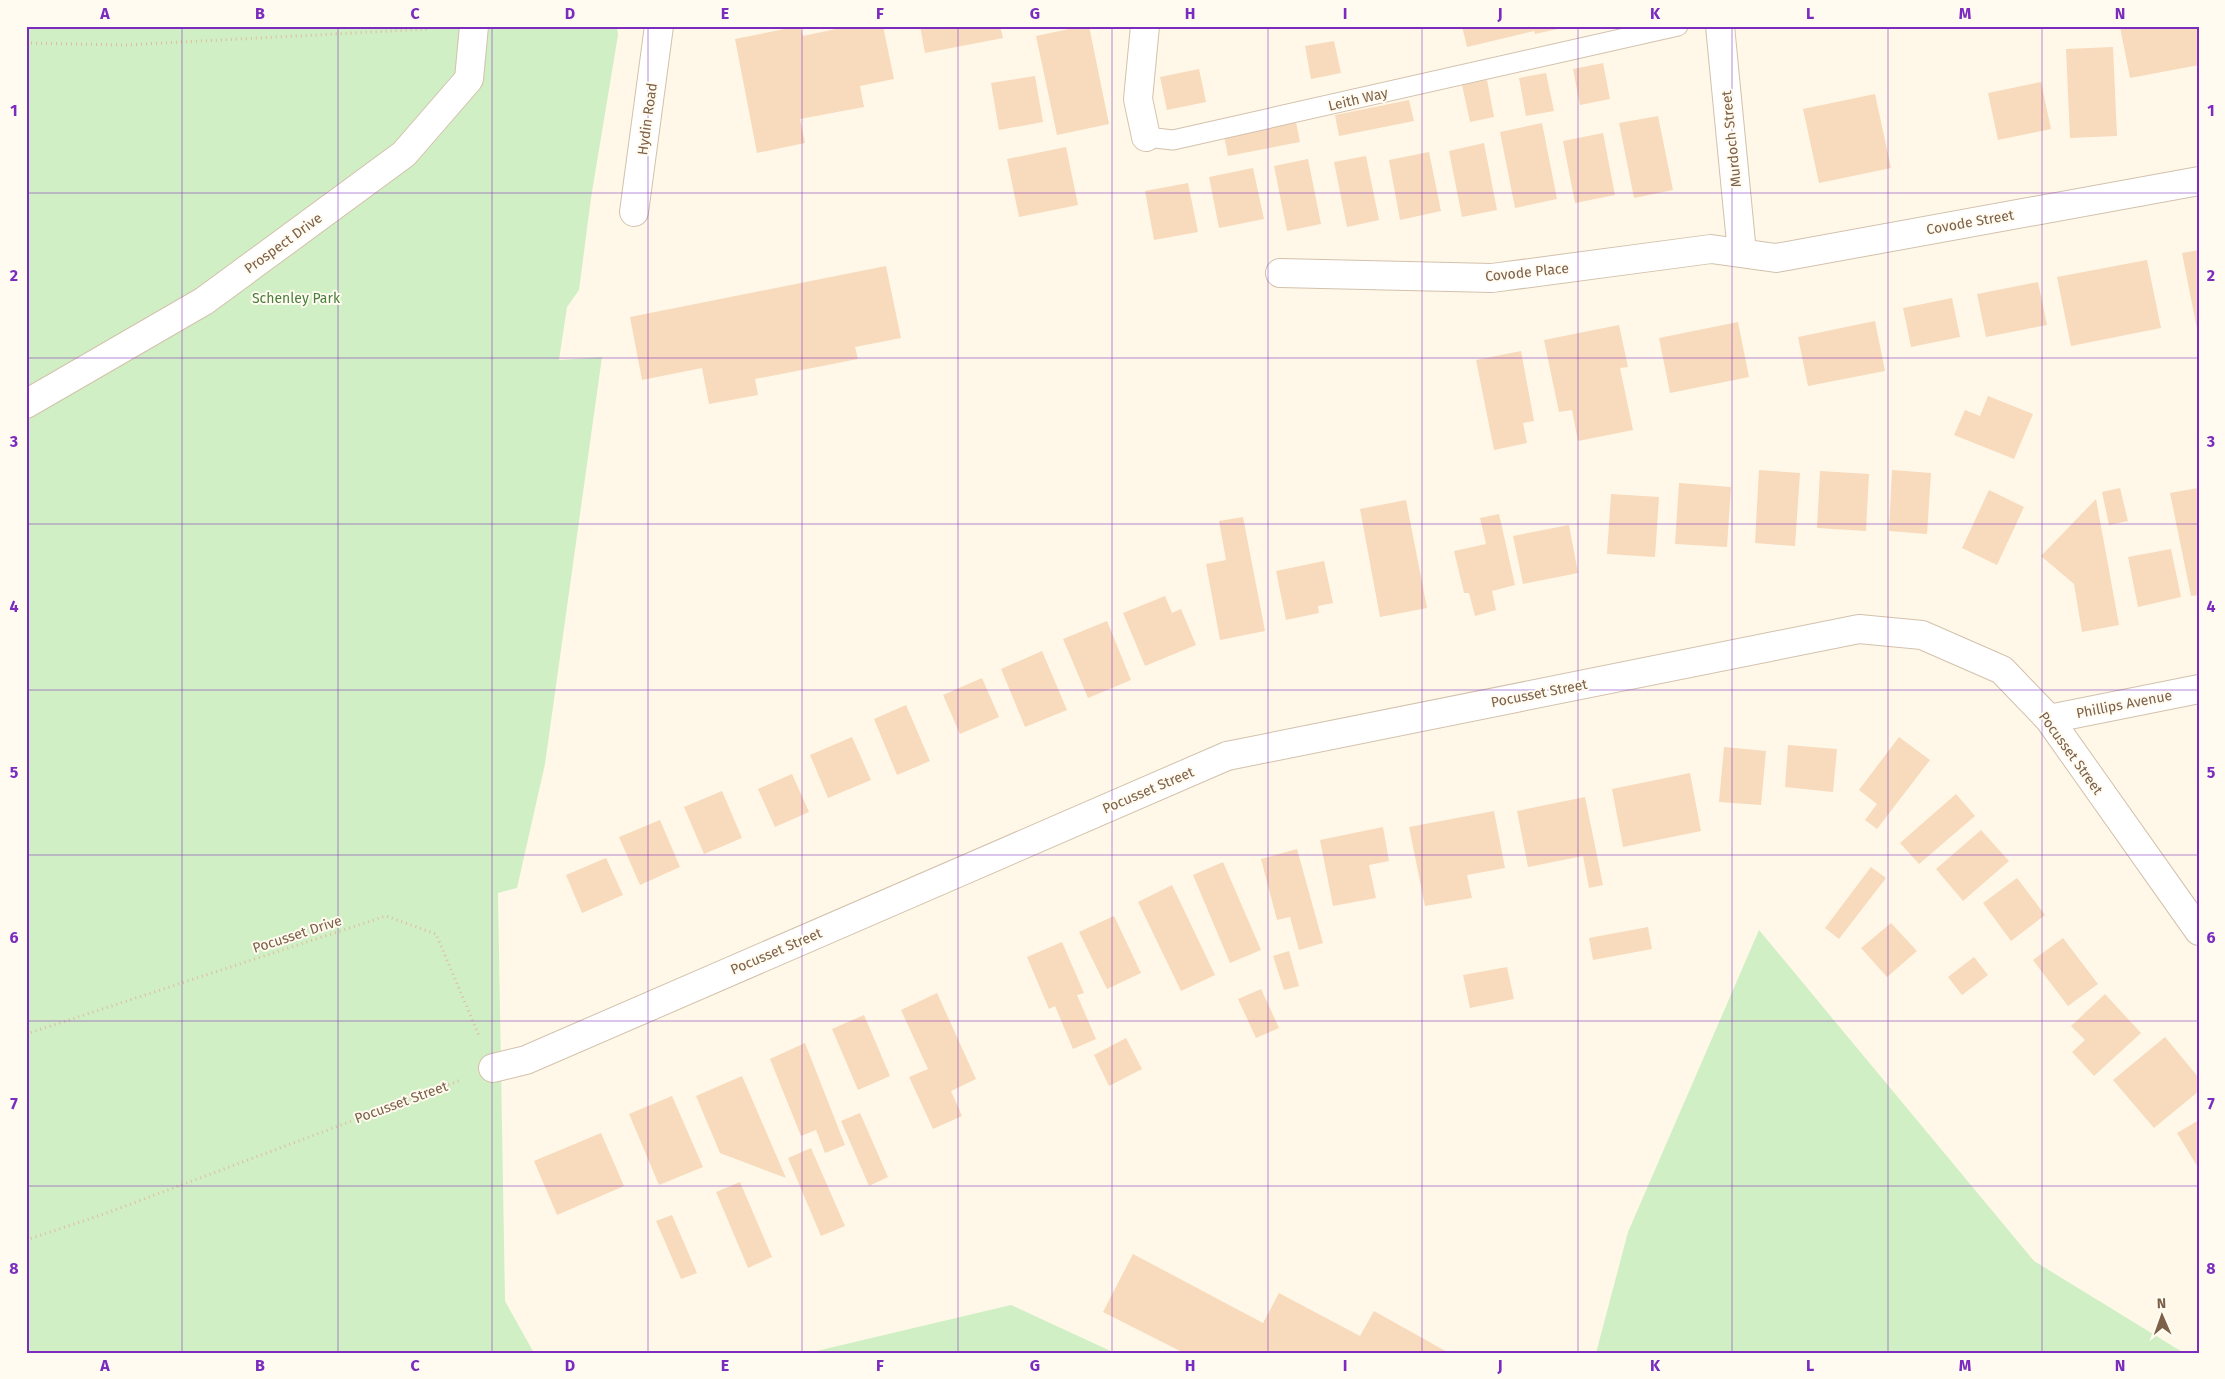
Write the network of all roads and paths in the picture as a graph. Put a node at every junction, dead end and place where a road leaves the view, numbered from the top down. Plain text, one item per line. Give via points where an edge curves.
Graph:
1 (474, 26) edge
2 (659, 26) edge
3 (1145, 26) edge
4 (1678, 26) edge
5 (1720, 26) edge
6 (429, 29) dead end
7 (26, 43) edge
8 (1146, 137) joint
9 (2199, 181) edge
10 (634, 212) dead end
11 (1742, 252) junction
12 (1280, 273) dead end
13 (26, 404) edge
14 (2199, 689) edge
15 (2049, 719) junction
16 (2199, 931) edge
17 (26, 1034) edge
18 (493, 1068) junction
19 (26, 1240) edge

1 - 13 street, Prospect Drive via 469,79 404,154 204,301
2 - 10 street, Hydin Road
3 - 8 street, Leith Way via 1138,99
4 - 8 lane, Leith Way via 1173,140
5 - 11 street, Murdoch Street
6 - 7 path via 125,45
9 - 11 street, Covode Street via 1776,258
11 - 12 street, Covode Place via 1712,249 1492,278
14 - 15 street, Phillips Avenue
15 - 16 street, Pocusset Street
15 - 18 street, Pocusset Street via 2002,670 1922,635 1859,629 1227,756 526,1060
17 - 18 path, Pocusset Drive via 386,916 436,934
18 - 19 path, Pocusset Street via 104,1214

